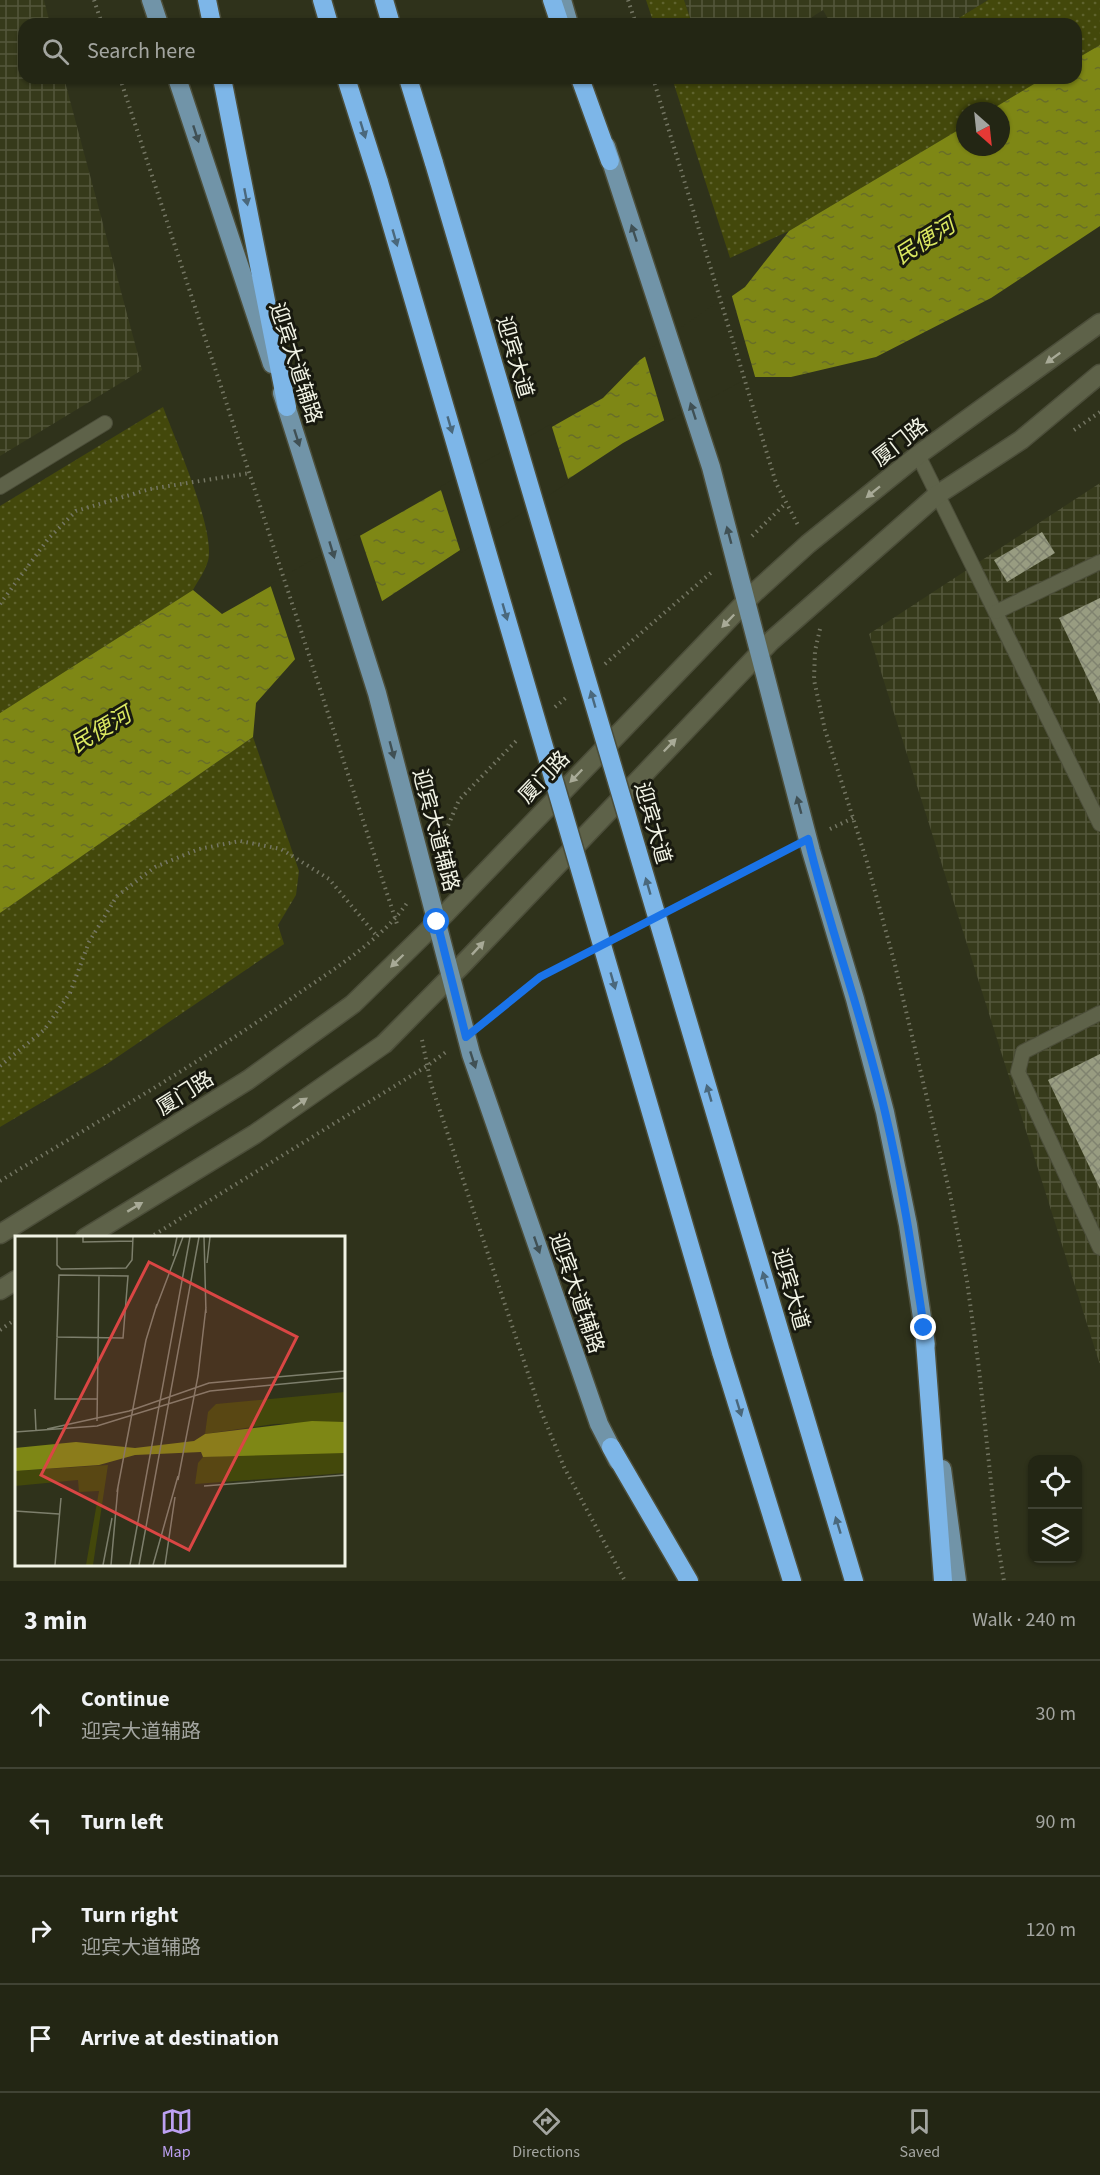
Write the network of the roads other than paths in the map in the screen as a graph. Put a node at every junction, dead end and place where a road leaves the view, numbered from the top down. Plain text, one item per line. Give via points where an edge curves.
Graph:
1 (151, 0) edge
2 (207, 0) edge
3 (322, 0) edge
4 (384, 0) edge
5 (552, 0) edge
6 (562, 0) edge
7 (157, 18) edge
8 (211, 18) edge
9 (327, 18) edge
10 (389, 18) edge
11 (558, 18) edge
12 (567, 18) edge
13 (179, 84) edge
14 (223, 84) edge
15 (348, 84) edge
16 (410, 84) edge
17 (582, 84) edge
18 (587, 84) edge
19 (610, 161) junction
20 (1100, 323) edge
21 (1100, 374) edge
22 (286, 407) junction
23 (105, 423) dead end
24 (918, 454) junction
25 (0, 487) edge
26 (937, 495) junction
27 (1100, 562) edge
28 (747, 602) junction
29 (996, 612) junction
30 (760, 653) junction
31 (1100, 824) edge
32 (437, 922) junction
33 (451, 976) junction
34 (1100, 1013) edge
35 (0, 1234) edge
36 (88, 1236) edge
37 (1100, 1248) edge
38 (15, 1281) edge
39 (0, 1290) edge
40 (924, 1328) junction
41 (611, 1447) junction
42 (680, 1581) edge
43 (689, 1581) edge
44 (792, 1581) edge
45 (854, 1581) edge
46 (944, 1581) edge
47 (957, 1581) edge

1 - 7 main road
2 - 8 highway
3 - 9 highway
4 - 10 highway
5 - 11 highway
6 - 12 main road
13 -> 22 main road, 迎宾大道辅路
14 -> 22 highway
15 -> 44 highway, bridge
45 -> 16 highway, 迎宾大道, bridge
17 - 19 highway
18 - 19 main road
28 -> 19 main road via 711,467
20 -> 24 street, 厦门路
21 - 26 street via 1021,440
22 -> 32 main road, 迎宾大道辅路 via 377,693
23 - 25 lane
24 - 26 lane
24 -> 28 street, 厦门路 via 808,544
26 - 29 lane
26 - 30 street
27 - 29 lane
28 - 30 main road
28 -> 32 street, 厦门路
29 - 31 lane
33 -> 30 street
40 -> 30 main road via 885,1112
32 - 33 main road, 迎宾大道辅路
32 -> 35 street, 厦门路 via 353,1004 248,1080
36 -> 33 street via 255,1134 384,1044
33 -> 41 main road, 迎宾大道辅路 via 466,1037 599,1424
34 - 37 lane via 1023,1052 1018,1072
38 - 39 street
40 - 46 highway
40 - 47 main road
41 - 42 main road, 迎宾大道辅路
41 - 43 highway

